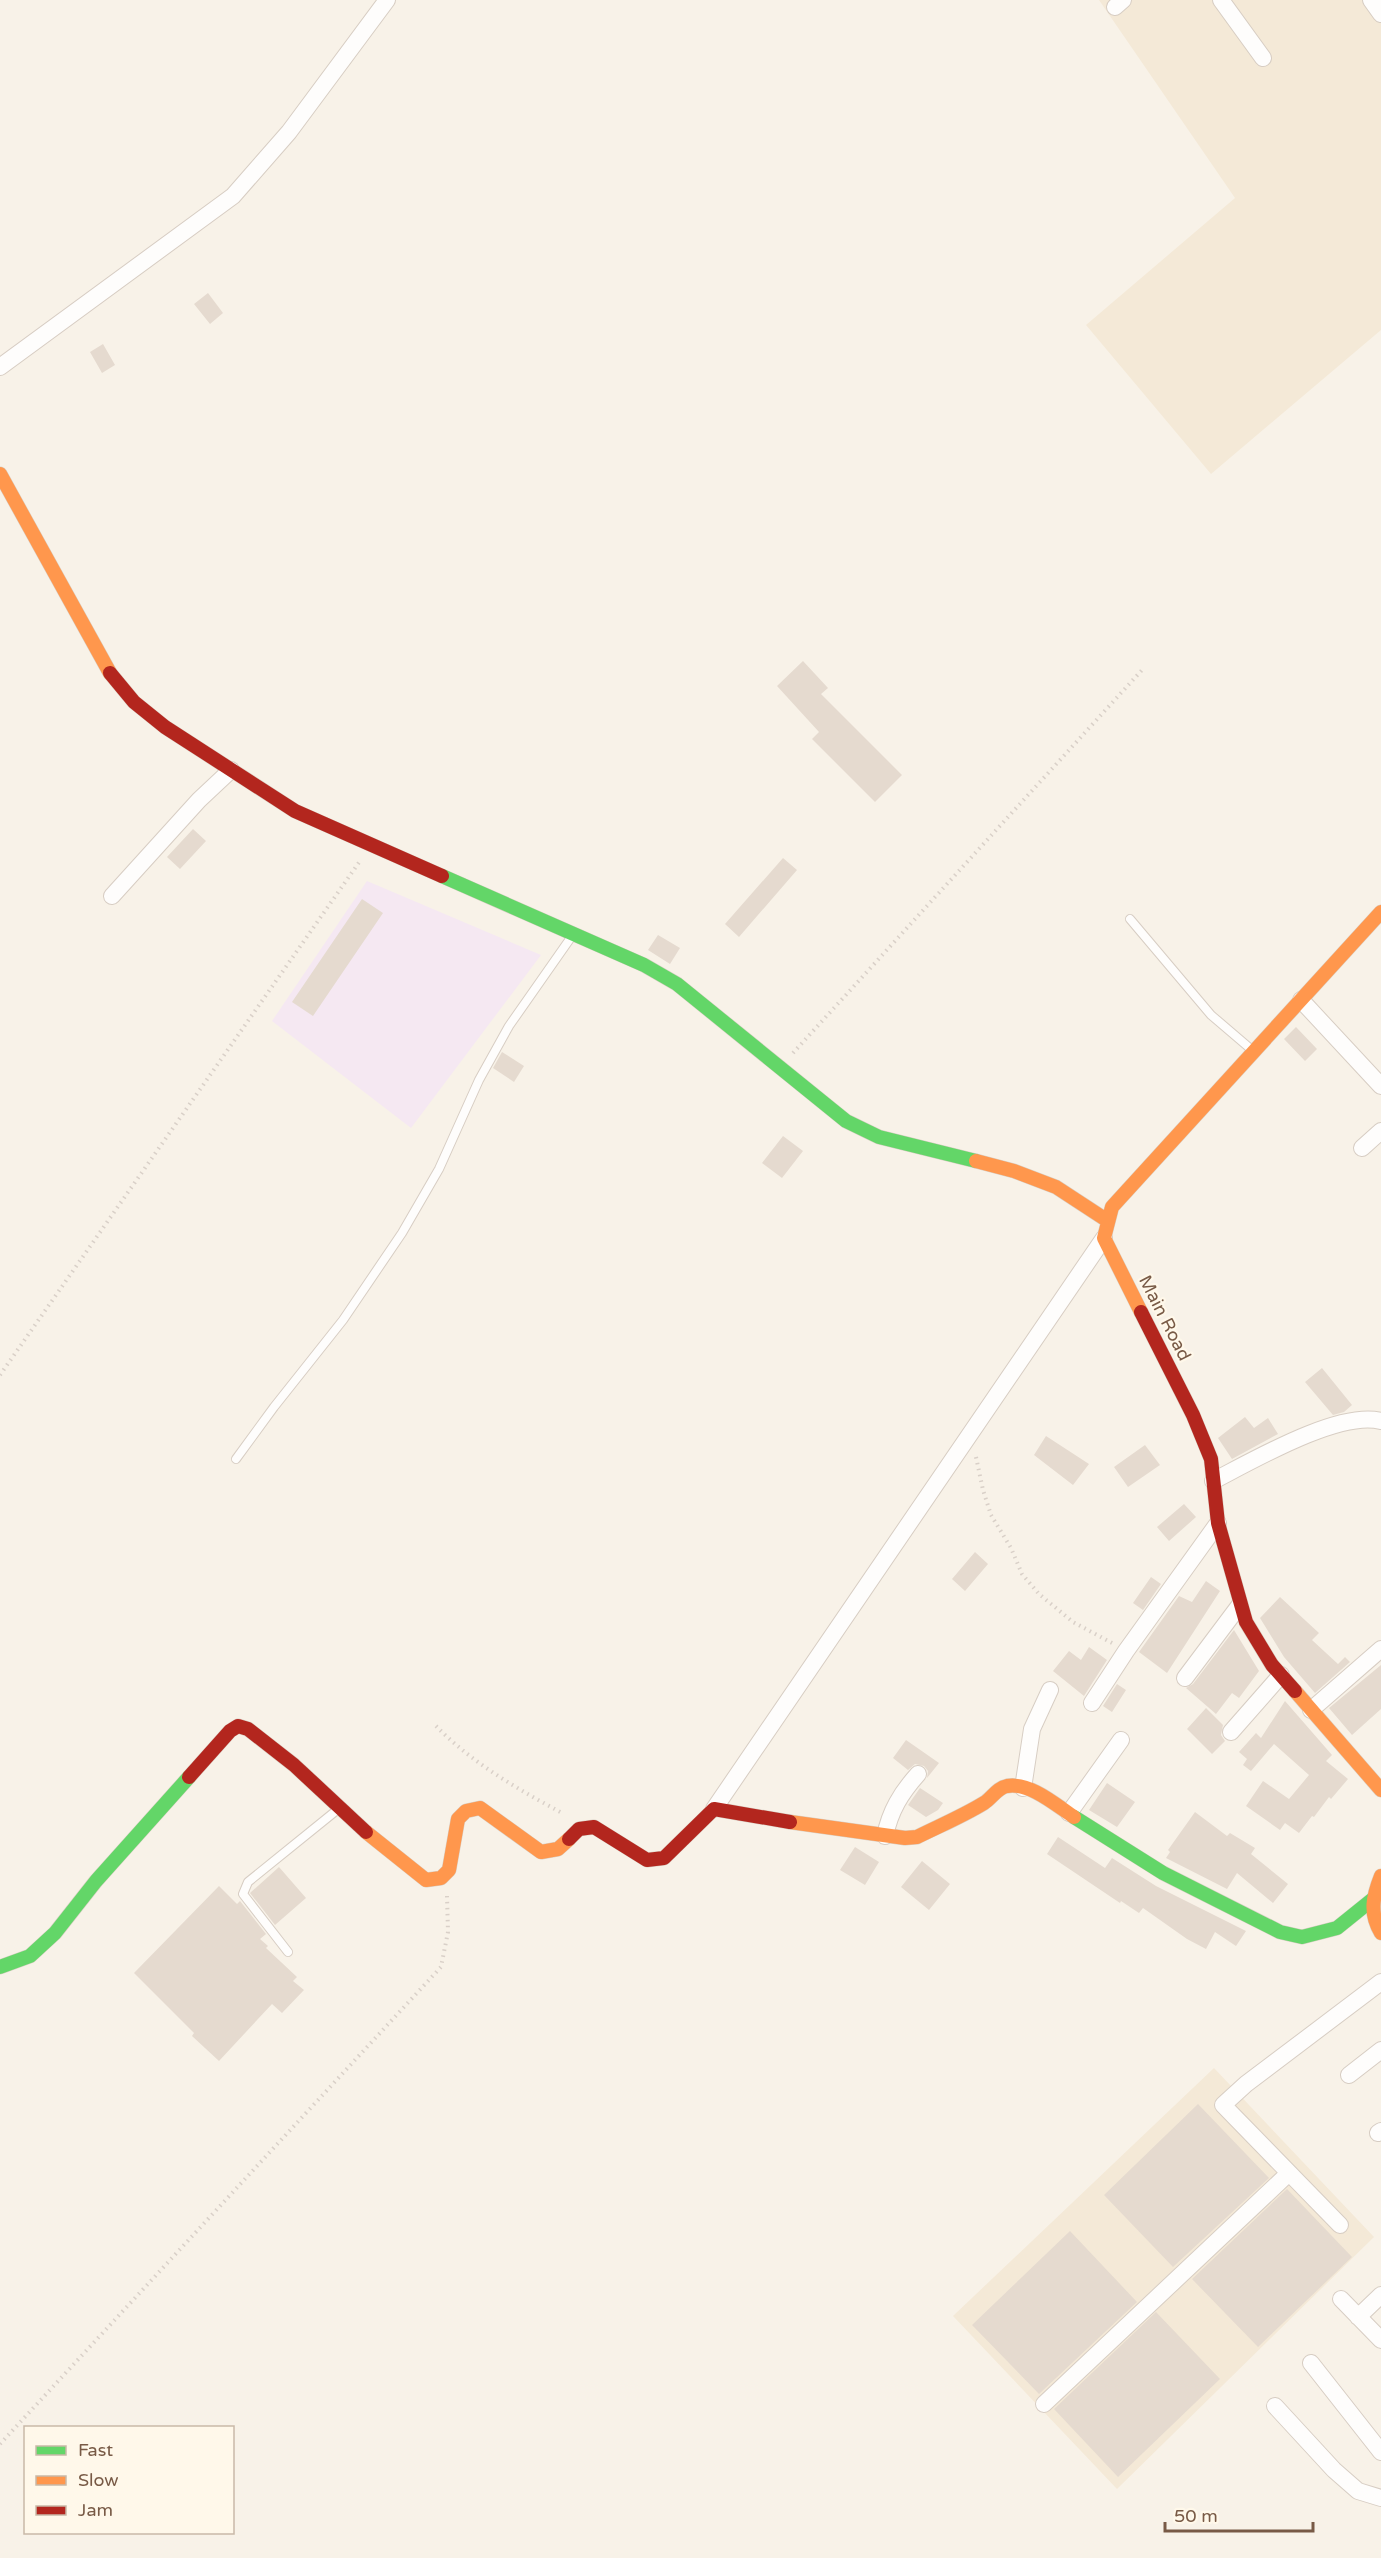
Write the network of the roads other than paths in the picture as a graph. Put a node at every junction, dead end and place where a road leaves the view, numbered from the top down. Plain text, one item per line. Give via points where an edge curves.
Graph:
1 (387, 0) edge
2 (1221, 0) edge
3 (1371, 0) edge
4 (1381, 14) edge
5 (1263, 58) dead end
6 (0, 367) edge
7 (0, 474) edge
8 (231, 770) junction
9 (112, 896) dead end
10 (1381, 912) edge
11 (1130, 919) dead end
12 (574, 933) junction
13 (1301, 1000) junction
14 (1253, 1052) junction
15 (1381, 1086) edge
16 (1381, 1131) edge
17 (1362, 1148) dead end
18 (1108, 1221) junction
19 (1104, 1238) junction
20 (1381, 1421) edge
21 (236, 1459) dead end
22 (1213, 1481) junction
23 (1218, 1523) junction
24 (1239, 1606) junction
25 (1381, 1649) edge
26 (1281, 1675) junction
27 (1185, 1678) dead end
28 (1050, 1690) dead end
29 (1092, 1704) dead end
30 (1311, 1710) junction
31 (1231, 1732) dead end
32 (1121, 1740) dead end
33 (918, 1774) dead end
34 (1023, 1788) junction
35 (1381, 1790) edge
36 (339, 1808) junction
37 (714, 1809) junction
38 (1069, 1813) junction
39 (885, 1836) junction
40 (1381, 1876) edge
41 (1373, 1899) junction
42 (1381, 1933) edge
43 (288, 1952) dead end
44 (0, 1967) edge
45 (1381, 1982) edge
46 (1381, 2050) edge
47 (1349, 2075) dead end
48 (1289, 2173) junction
49 (1340, 2225) dead end
50 (1381, 2295) edge
51 (1341, 2299) dead end
52 (1358, 2317) junction
53 (1381, 2340) edge
54 (1311, 2363) dead end
55 (1044, 2404) dead end
56 (1275, 2406) dead end
57 (1381, 2452) edge
58 (1381, 2498) edge

1 - 6 street via 290,132 233,196
2 - 5 street
3 - 4 street
7 - 8 street via 109,671 134,702
8 - 9 street
8 - 12 street via 295,811
10 - 13 street
11 - 14 lane via 1211,1015
12 - 18 street via 676,984 846,1121 879,1137 1014,1172 1056,1187
12 - 21 lane via 509,1026 479,1080 440,1169 402,1233 343,1320
13 - 14 street
13 - 15 street
14 - 18 street via 1112,1207
16 - 17 street
18 - 19 street
19 - 22 street, Main Road via 1193,1415 1211,1459
19 - 37 street
20 - 22 street via 1343,1423 1287,1443
22 - 23 street, Main Road
23 - 24 street, Main Road
23 - 29 street
24 - 26 street, Main Road
24 - 27 street
25 - 30 street
26 - 30 street, Main Road
26 - 31 street
28 - 34 street via 1032,1729
30 - 35 street, Main Road
32 - 38 street
33 - 39 street via 894,1806
34 - 38 street
34 - 39 street via 1000,1789 986,1802 917,1837
36 - 37 street via 426,1880 438,1881 451,1869 456,1822 471,1808 480,1808 541,1852 558,1851 586,1825 647,1860 664,1858
36 - 43 lane via 243,1890
36 - 44 street via 294,1765 248,1729 238,1726 160,1806 55,1933 30,1956
37 - 39 street
38 - 41 street via 1163,1873 1280,1932 1302,1937 1337,1928
40 - 41 street
41 - 42 street via 1372,1916
45 - 48 street via 1223,2105
46 - 47 street
48 - 49 street
48 - 55 street
50 - 52 street
51 - 52 street
52 - 53 street
54 - 57 street
56 - 58 street via 1358,2491

